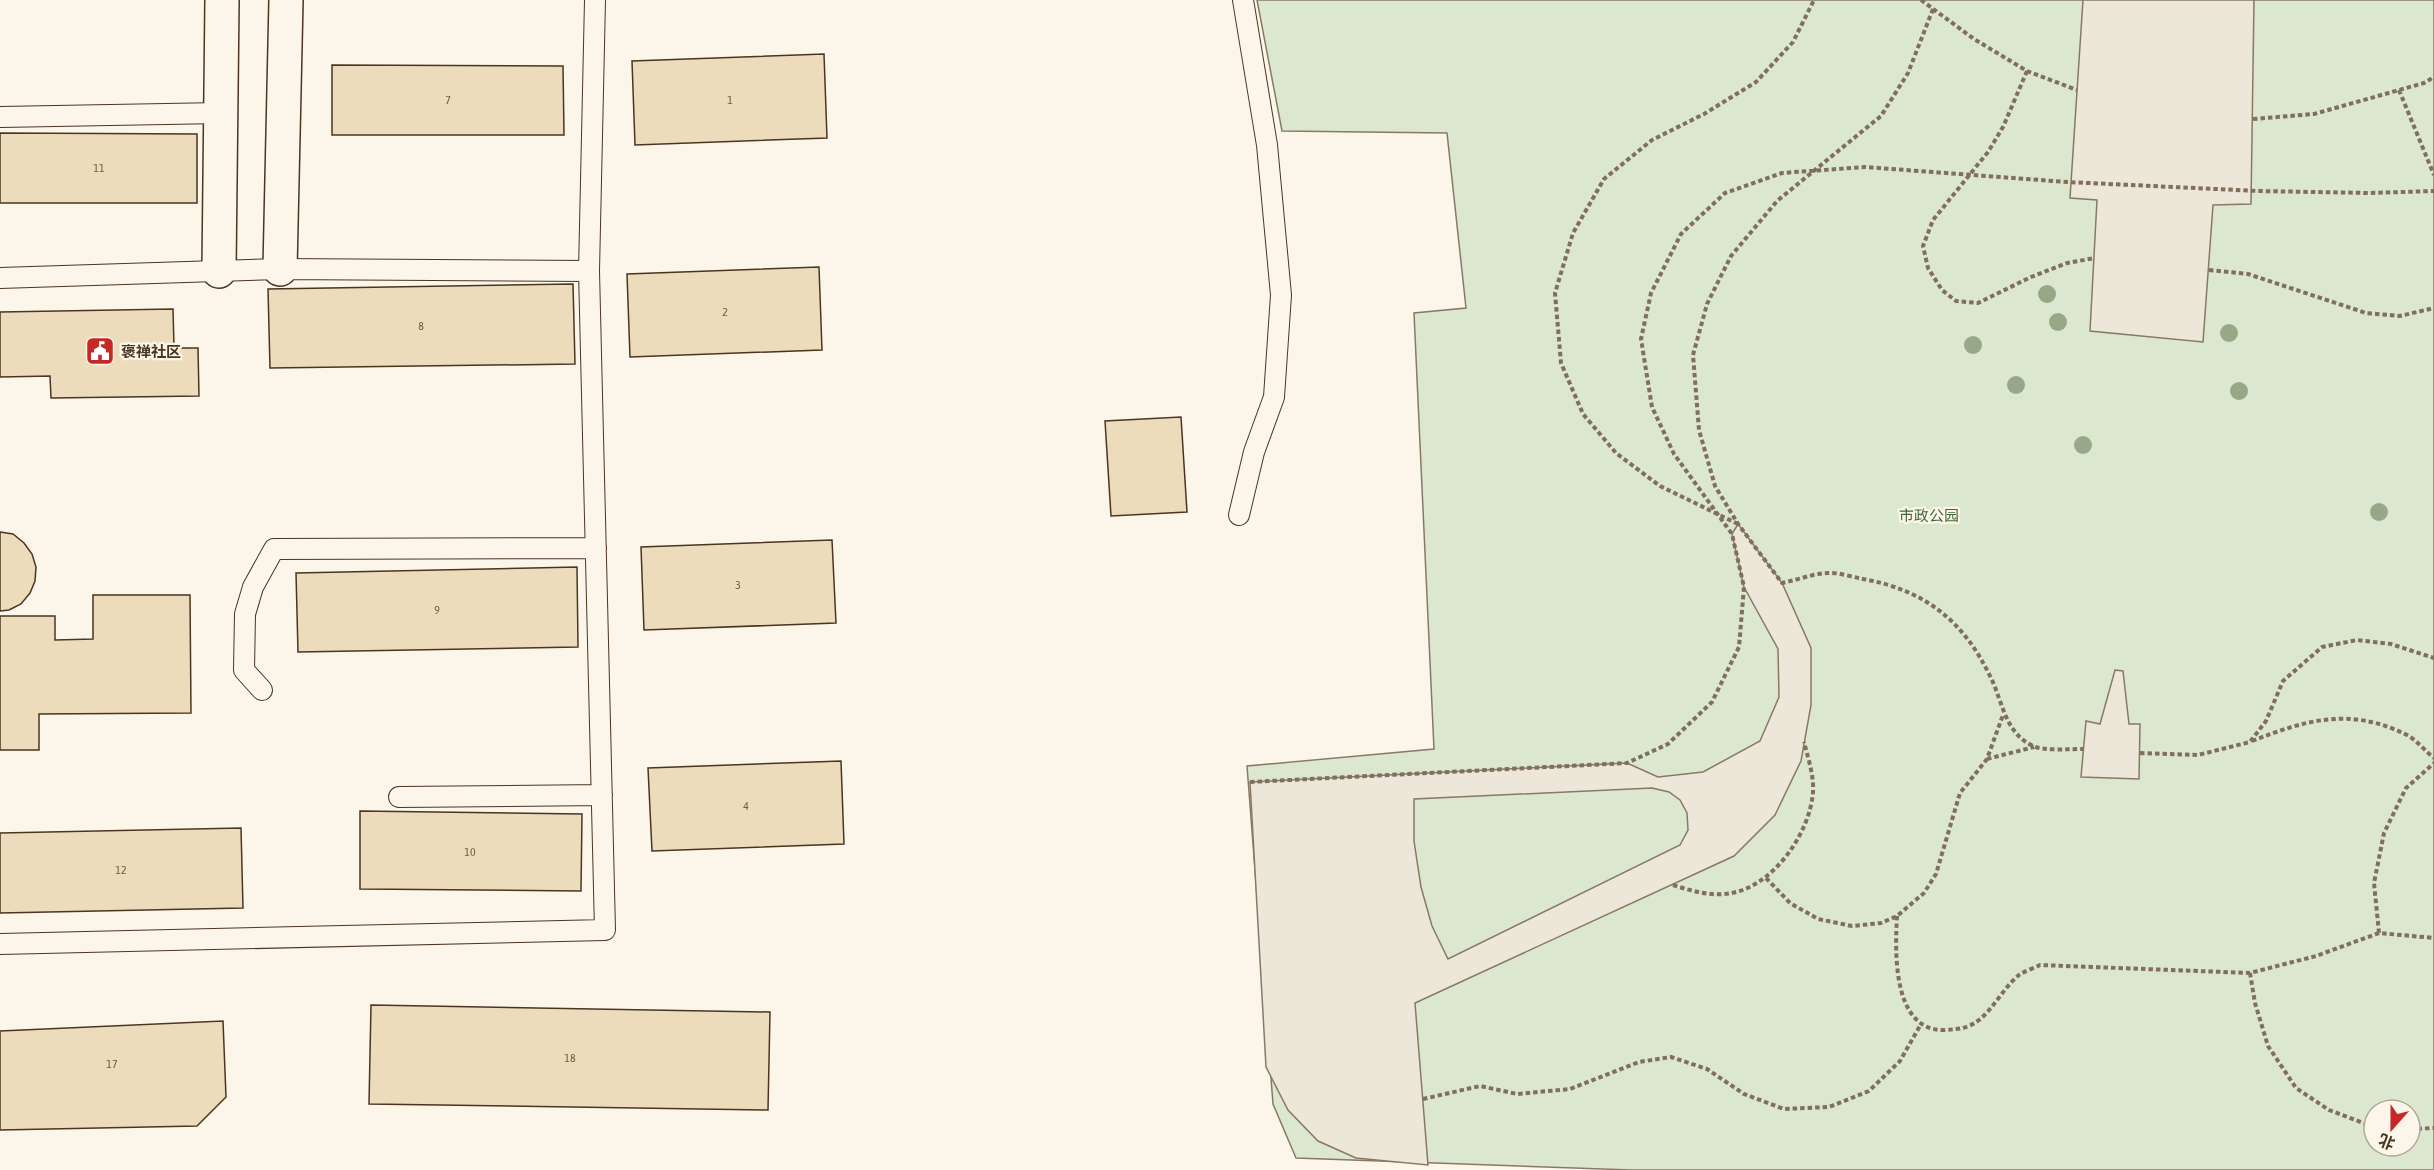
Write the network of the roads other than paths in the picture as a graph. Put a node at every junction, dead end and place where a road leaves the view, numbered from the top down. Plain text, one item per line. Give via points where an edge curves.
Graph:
1 (222, 0) edge
2 (286, 0) edge
3 (595, 0) edge
4 (1243, 0) edge
5 (221, 113) junction
6 (0, 117) edge
7 (280, 269) junction
8 (589, 271) junction
9 (219, 272) junction
10 (0, 278) edge
11 (1239, 515) dead end
12 (596, 548) junction
13 (262, 690) dead end
14 (602, 795) junction
15 (399, 797) dead end
16 (0, 944) edge

1 - 5 street
2 - 7 street
3 - 8 lane
4 - 11 lane via 1267,146 1281,295 1274,397 1254,452
5 - 6 lane
5 - 9 street
7 - 8 lane
7 - 9 lane
8 - 12 lane
9 - 10 lane
12 - 13 lane via 274,549 253,587 245,614 244,670
12 - 14 lane
14 - 15 lane
14 - 16 lane via 605,930

